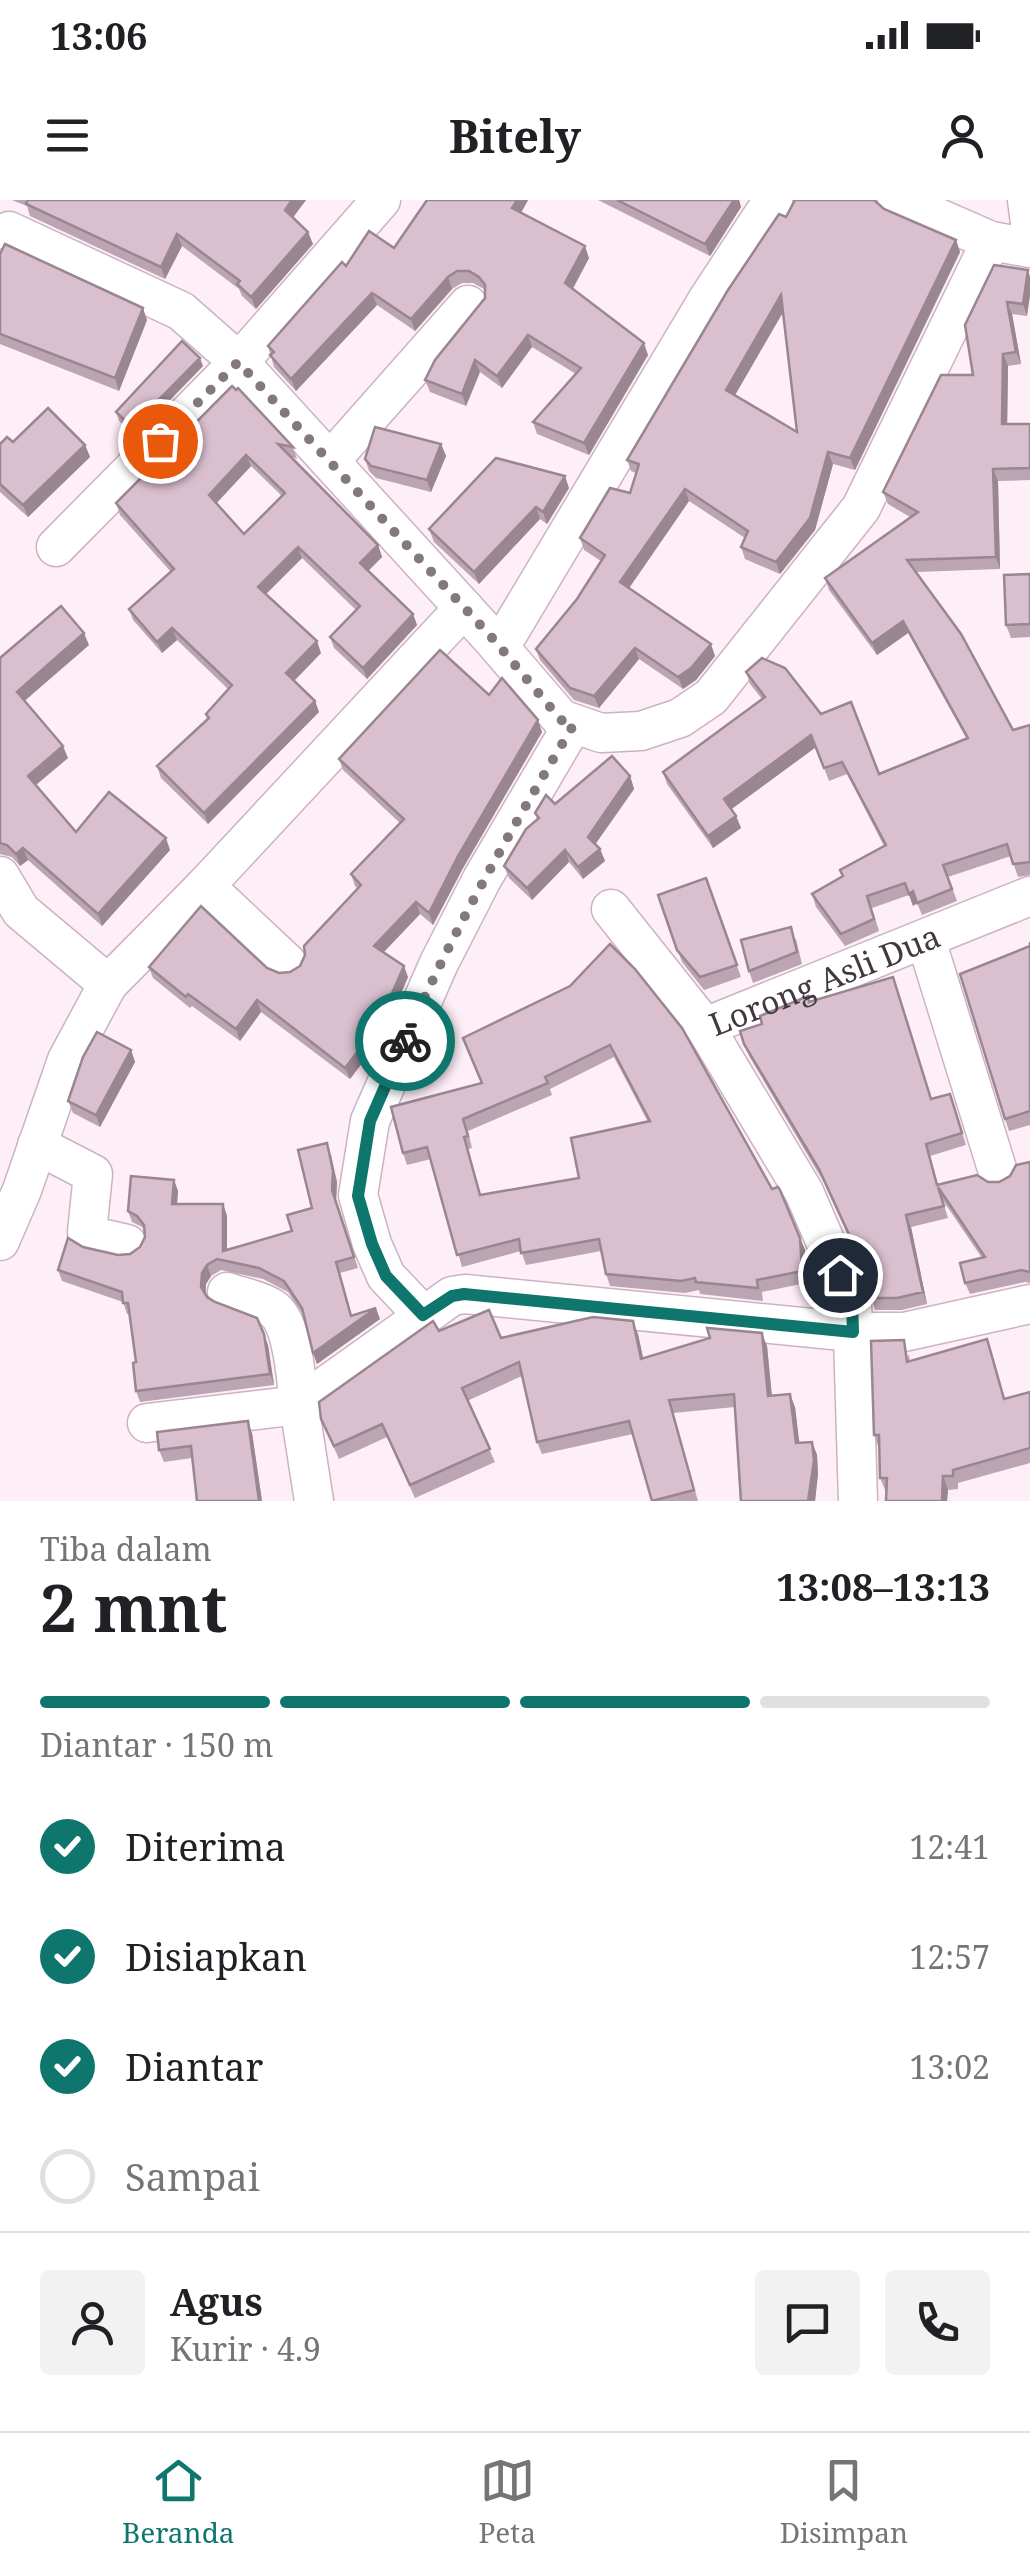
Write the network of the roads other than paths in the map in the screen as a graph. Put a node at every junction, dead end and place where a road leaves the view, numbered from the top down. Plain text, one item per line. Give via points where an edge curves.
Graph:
1 (381, 200) edge
2 (773, 200) edge
3 (898, 200) edge
4 (1027, 200) edge
5 (12, 219) edge
6 (1030, 223) edge
7 (991, 241) junction
8 (1030, 248) edge
9 (468, 304) dead end
10 (238, 362) junction
11 (330, 461) junction
12 (56, 547) dead end
13 (464, 608) junction
14 (500, 648) junction
15 (574, 724) junction
16 (0, 876) edge
17 (205, 886) junction
18 (1030, 896) edge
19 (611, 909) dead end
20 (10, 922) edge
21 (926, 940) junction
22 (287, 963) dead end
23 (108, 984) junction
24 (705, 1027) junction
25 (38, 1145) junction
26 (998, 1172) dead end
27 (0, 1241) edge
28 (127, 1244) dead end
29 (227, 1292) dead end
30 (1030, 1304) edge
31 (423, 1315) junction
32 (853, 1332) junction
33 (300, 1405) junction
34 (147, 1423) dead end
35 (314, 1501) edge
36 (858, 1501) edge

1 - 10 street
2 - 14 street
3 - 7 street
4 - 6 street
5 - 10 street via 181,311
7 - 8 street
7 - 15 street via 860,508 711,697 680,718 640,731 601,733
9 - 11 street
10 - 11 street
10 - 12 street
11 - 13 street
13 - 14 street
13 - 17 street
14 - 15 street via 561,720
15 - 31 street via 439,962 370,1121 358,1196 386,1276
16 - 20 street
17 - 22 street
17 - 23 street
18 - 21 street, Lorong Asli Dua
19 - 24 street
20 - 23 street
21 - 24 street, Lorong Asli Dua
21 - 26 street
23 - 25 street via 67,1060
24 - 32 street, Lorong Asli Dua via 804,1192 852,1302
25 - 27 street
25 - 28 street via 93,1174 87,1232
29 - 33 street via 280,1314
30 - 32 street via 904,1332
31 - 32 street via 464,1294
31 - 33 street
32 - 36 street, Lorong Asli Dua
33 - 34 street
33 - 35 street

